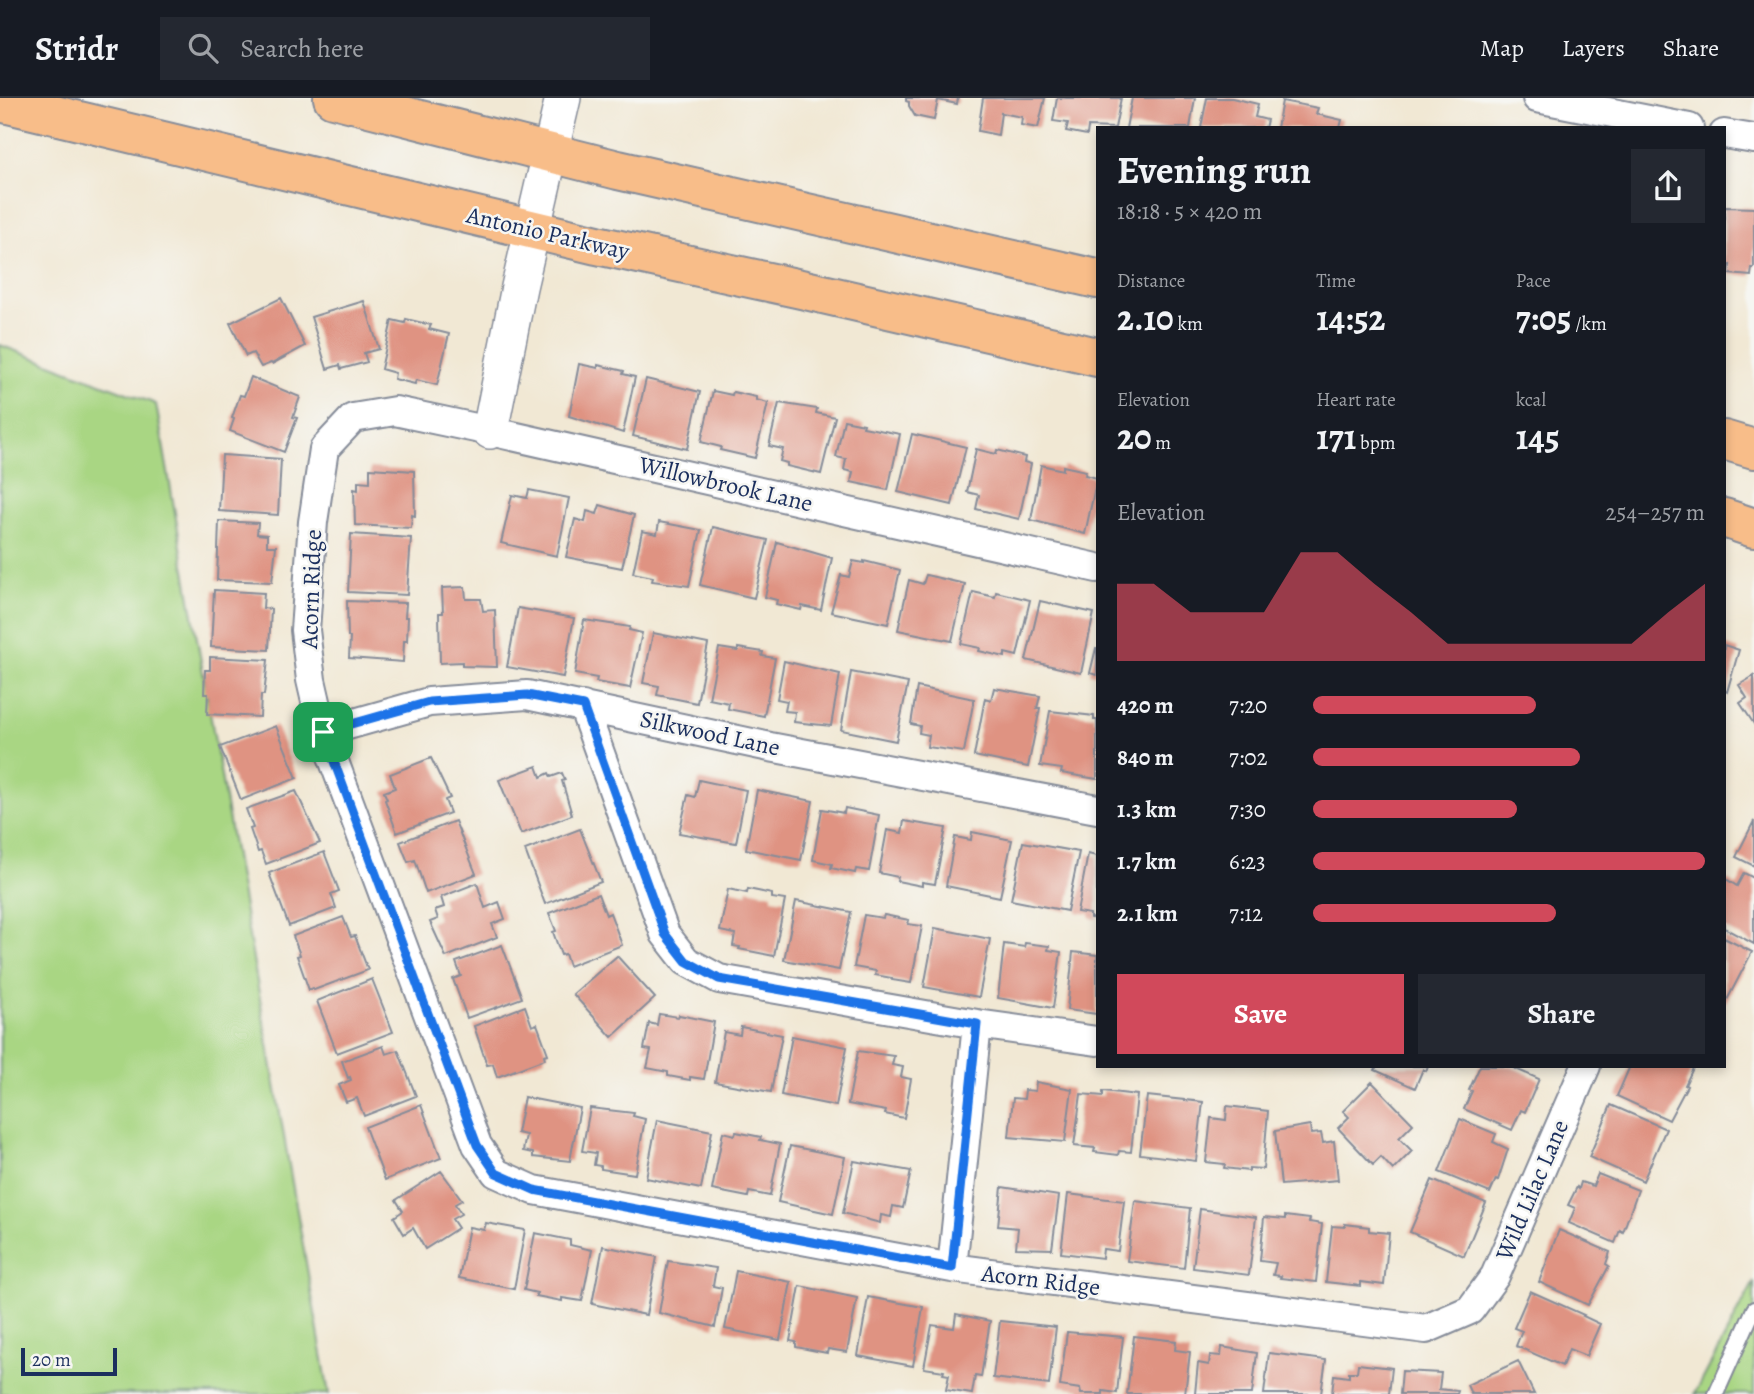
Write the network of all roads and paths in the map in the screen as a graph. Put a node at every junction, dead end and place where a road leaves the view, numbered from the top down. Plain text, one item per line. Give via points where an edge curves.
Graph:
1 (333, 98) edge
2 (563, 98) edge
3 (1537, 98) edge
4 (0, 102) edge
5 (1679, 126) edge
6 (1726, 134) edge
7 (1754, 139) edge
8 (551, 151) junction
9 (532, 229) junction
10 (1096, 279) edge
11 (1096, 357) edge
12 (353, 418) joint
13 (490, 431) junction
14 (1726, 441) edge
15 (1754, 449) edge
16 (1726, 519) edge
17 (1754, 528) edge
18 (1096, 568) edge
19 (583, 706) junction
20 (323, 732) junction
21 (1096, 809) edge
22 (977, 1024) junction
23 (1096, 1041) edge
24 (1585, 1068) edge
25 (952, 1268) junction
26 (1470, 1310) joint
27 (1754, 1310) edge
28 (1716, 1394) edge

1 - 8 main road
2 - 8 street
3 - 5 street
4 - 9 main road, Antonio Parkway
6 - 7 street
8 - 9 street
8 - 10 main road
9 - 11 main road, Antonio Parkway
9 - 13 street
12 - 13 street, Willowbrook Lane via 395,411
12 - 20 street, Acorn Ridge via 324,449 313,522 305,630
13 - 18 street, Willowbrook Lane
14 - 15 main road
16 - 17 main road
19 - 20 street, Silkwood Lane via 527,695 429,702
19 - 21 street, Silkwood Lane
19 - 22 street via 665,934 686,961 719,979
20 - 25 street, Acorn Ridge via 477,1145 496,1173 534,1190
22 - 23 street
22 - 25 street
24 - 26 street, Wild Lilac Lane via 1495,1276
25 - 26 street, Acorn Ridge via 1426,1329
27 - 28 lane

